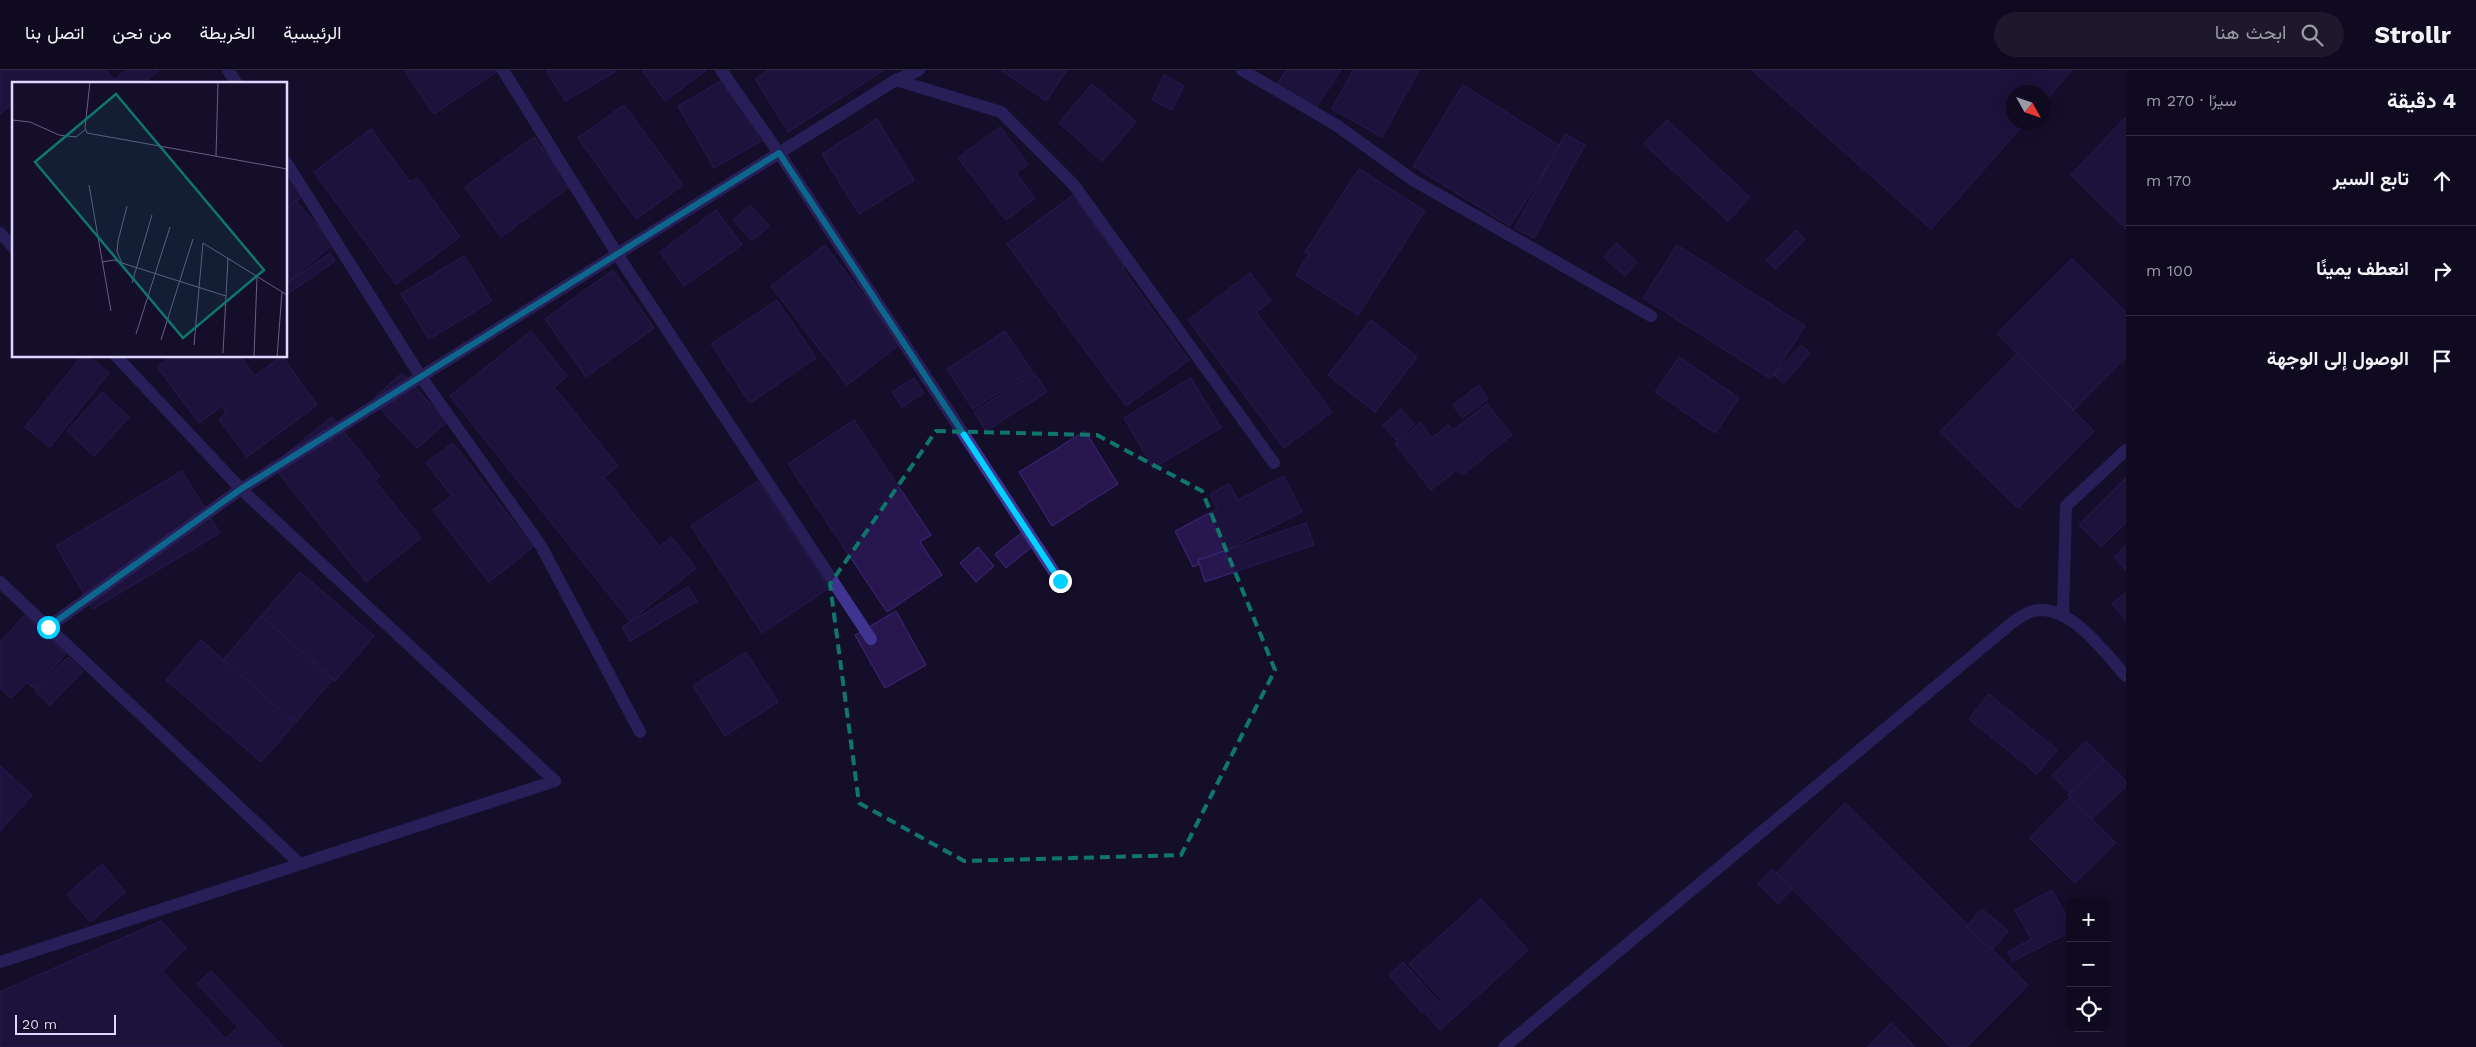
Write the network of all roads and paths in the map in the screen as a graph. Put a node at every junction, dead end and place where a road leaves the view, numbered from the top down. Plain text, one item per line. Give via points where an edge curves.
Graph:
1 (228, 70) edge
2 (503, 70) edge
3 (721, 70) edge
4 (919, 70) edge
5 (1242, 70) edge
6 (896, 80) junction
7 (236, 82) edge
8 (779, 153) junction
9 (288, 165) edge
10 (0, 233) edge
11 (12, 246) edge
12 (617, 254) junction
13 (1651, 316) dead end
14 (118, 358) edge
15 (421, 377) junction
16 (2126, 450) edge
17 (1274, 463) dead end
18 (241, 489) junction
19 (1060, 581) dead end
20 (0, 582) edge
21 (2063, 614) junction
22 (48, 627) junction
23 (871, 639) dead end
24 (2126, 676) edge
25 (640, 732) dead end
26 (300, 864) junction
27 (0, 962) edge
28 (1504, 1047) edge

1 - 7 street
2 - 12 street
3 - 8 street
4 - 6 street
5 - 13 street via 1336,125 1413,180
6 - 8 street
6 - 17 street via 1001,112 1074,185
8 - 12 street
8 - 19 street
9 - 15 street
10 - 11 street
12 - 15 street
12 - 23 street
14 - 18 street
15 - 18 street
15 - 25 street via 541,546
16 - 21 street via 2066,506
18 - 22 street
18 - 26 street via 555,782
20 - 22 street
21 - 24 street via 2079,626
21 - 28 street via 2046,610 2030,612 2013,622
22 - 26 street
26 - 27 street

